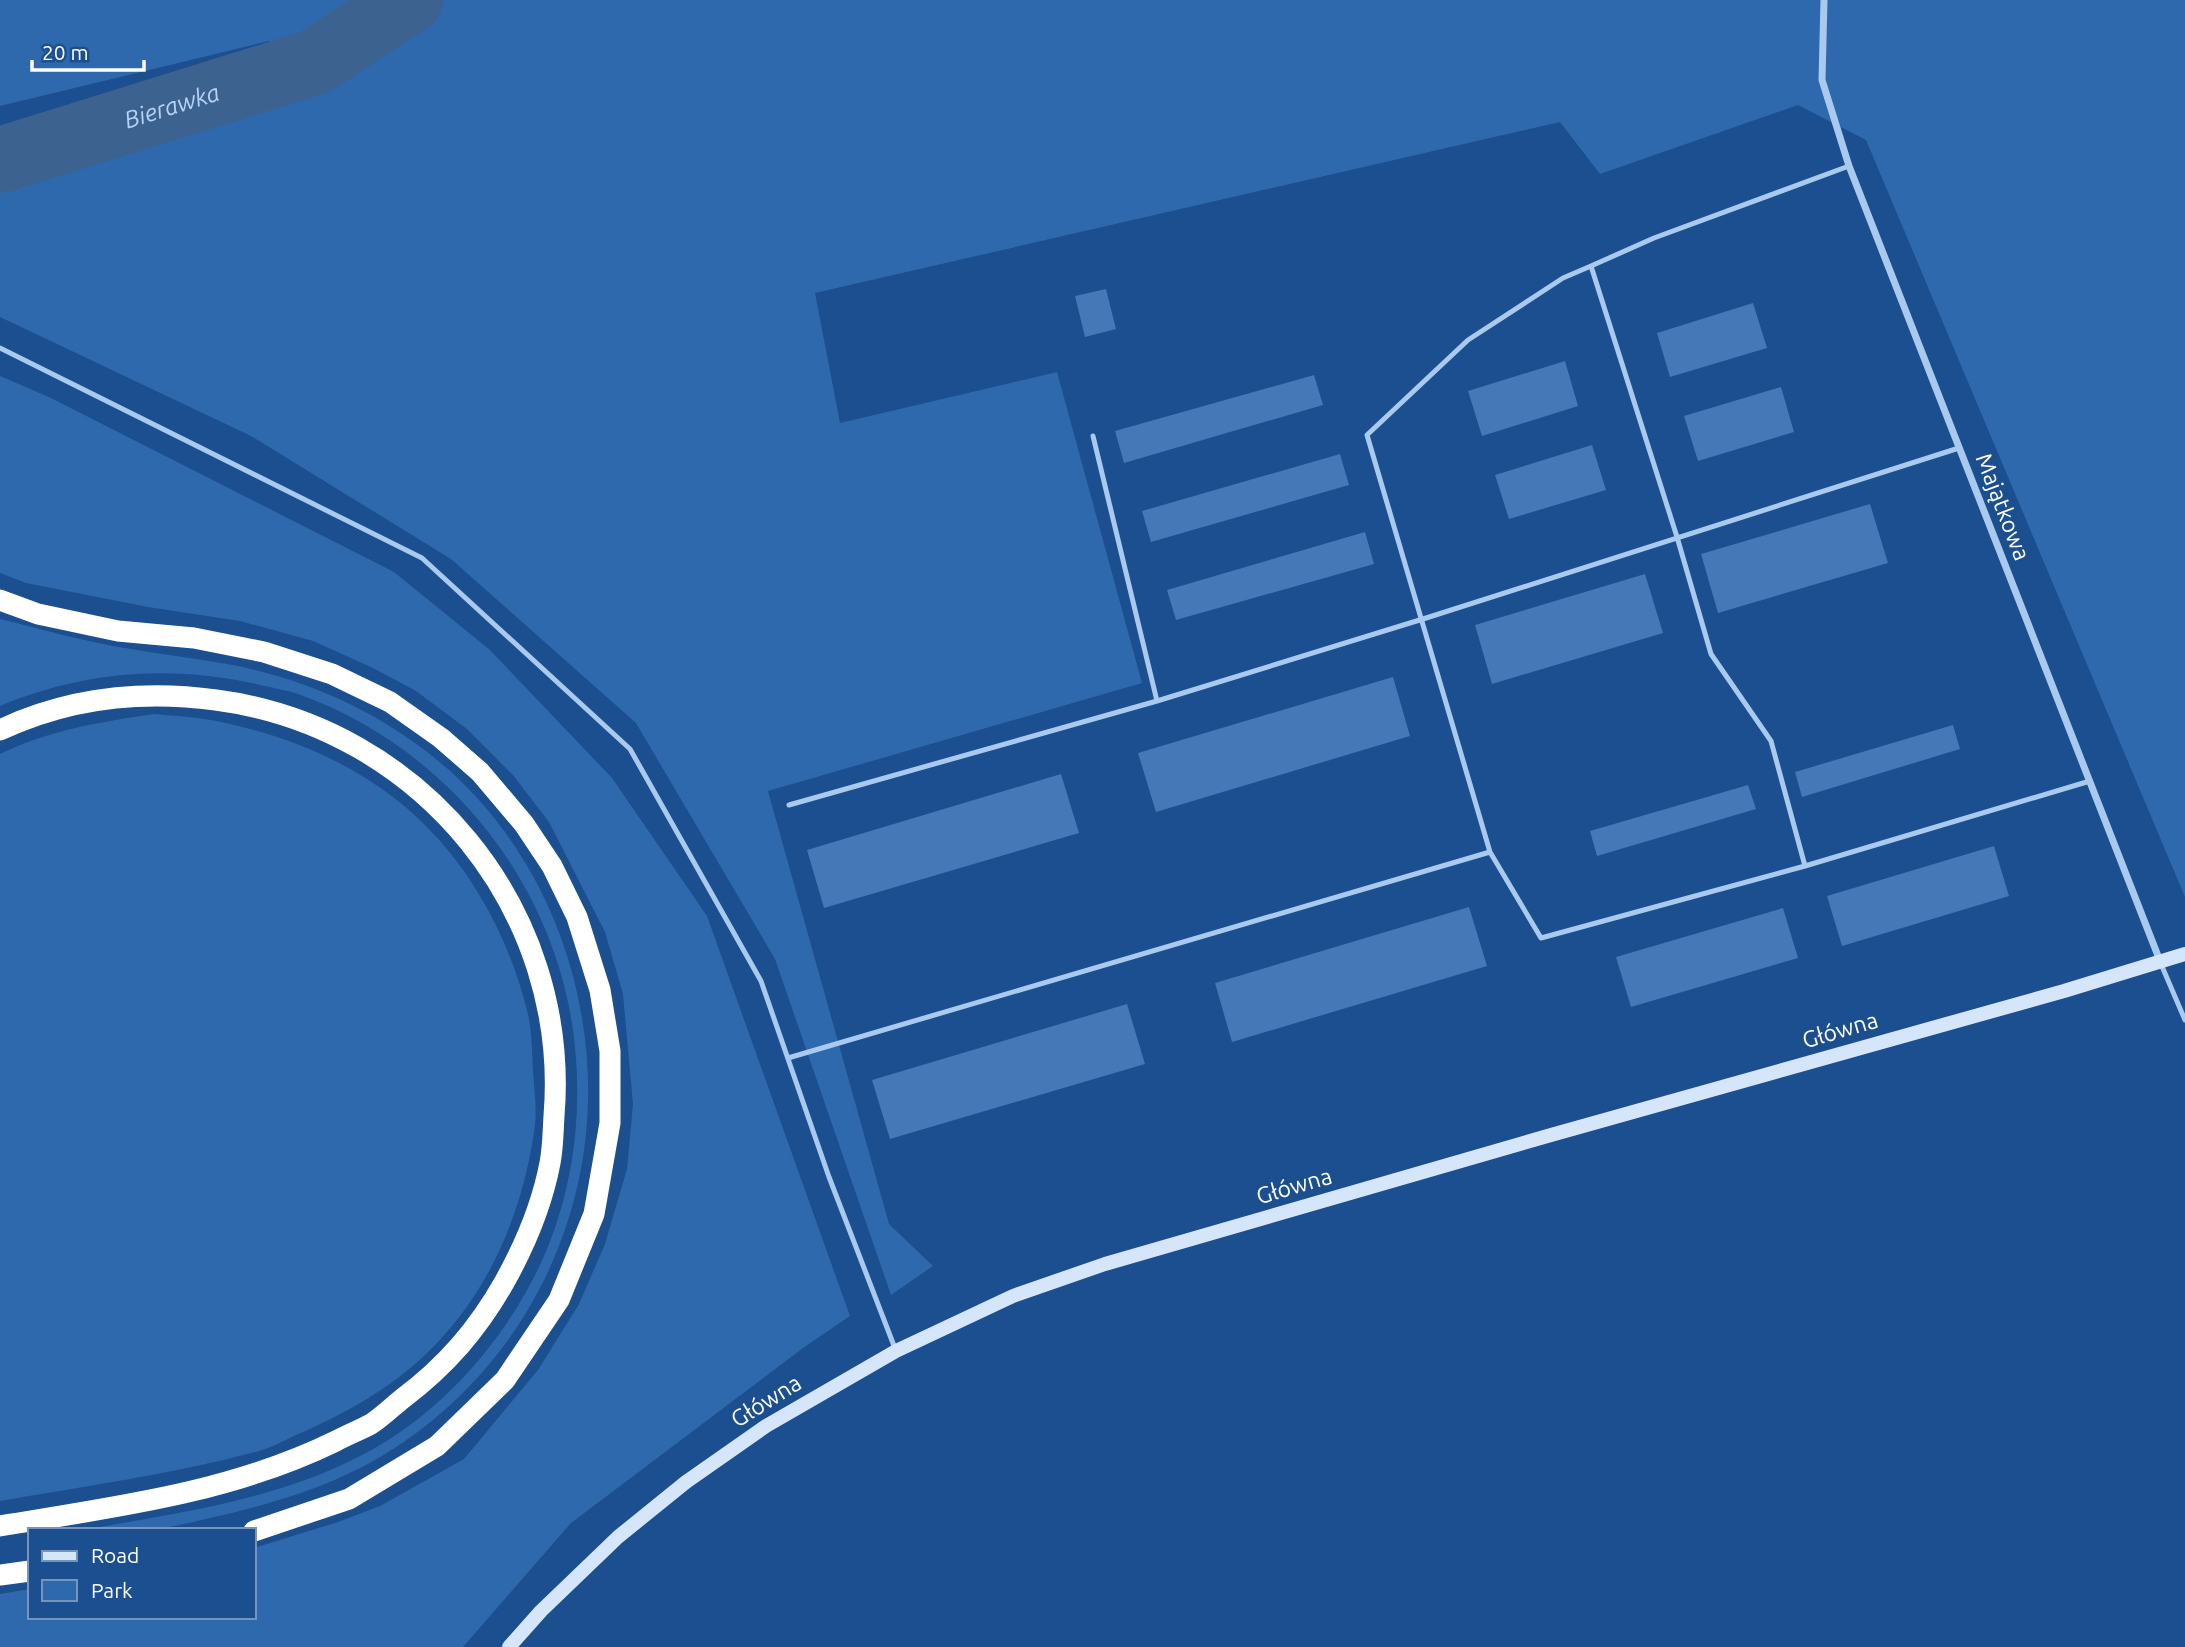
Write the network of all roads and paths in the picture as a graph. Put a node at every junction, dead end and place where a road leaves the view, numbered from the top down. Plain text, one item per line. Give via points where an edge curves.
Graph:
1 (1824, 0) edge
2 (1849, 166) junction
3 (1591, 266) junction
4 (0, 348) edge
5 (1093, 436) dead end
6 (1959, 447) junction
7 (1677, 537) junction
8 (0, 600) edge
9 (1423, 619) junction
10 (1157, 701) junction
11 (0, 730) edge
12 (2090, 781) junction
13 (789, 805) dead end
14 (1490, 852) junction
15 (1805, 866) junction
16 (2185, 954) edge
17 (2160, 961) junction
18 (2185, 1020) edge
19 (788, 1058) junction
20 (896, 1352) junction
21 (0, 1526) edge
22 (256, 1530) edge
23 (28, 1571) edge
24 (0, 1575) edge
25 (509, 1647) edge

1 - 2 street, Majątkowa via 1822,80
2 - 3 lane
2 - 6 street, Majątkowa
3 - 7 lane
3 - 9 lane via 1563,278 1468,340 1367,435
4 - 19 lane via 422,558 630,749 761,981
5 - 10 lane
6 - 7 lane
6 - 12 street, Majątkowa
7 - 9 lane
7 - 15 lane via 1711,654 1771,741
8 - 22 highway via 38,614 118,631 194,638 264,652 332,674 390,702 480,772 524,824 552,866 577,918 600,990 610,1051 610,1123 594,1214 559,1300 505,1380 437,1446 349,1499
9 - 10 lane
9 - 14 lane
10 - 13 lane
11 - 21 highway via 72,705 124,696 176,695 251,705 321,728 386,764 443,812 499,882 537,963 551,1021 557,1079 550,1163 525,1243 486,1314 435,1374 372,1423 302,1458 162,1499
12 - 15 lane
12 - 17 street, Majątkowa
14 - 15 lane via 1542,939
14 - 19 lane
16 - 17 main road, Główna
17 - 18 lane, Majątkowa
17 - 20 main road, Główna via 1105,1264 1013,1296
19 - 20 lane
20 - 25 main road, Główna via 765,1426 686,1482 618,1537
23 - 24 highway

